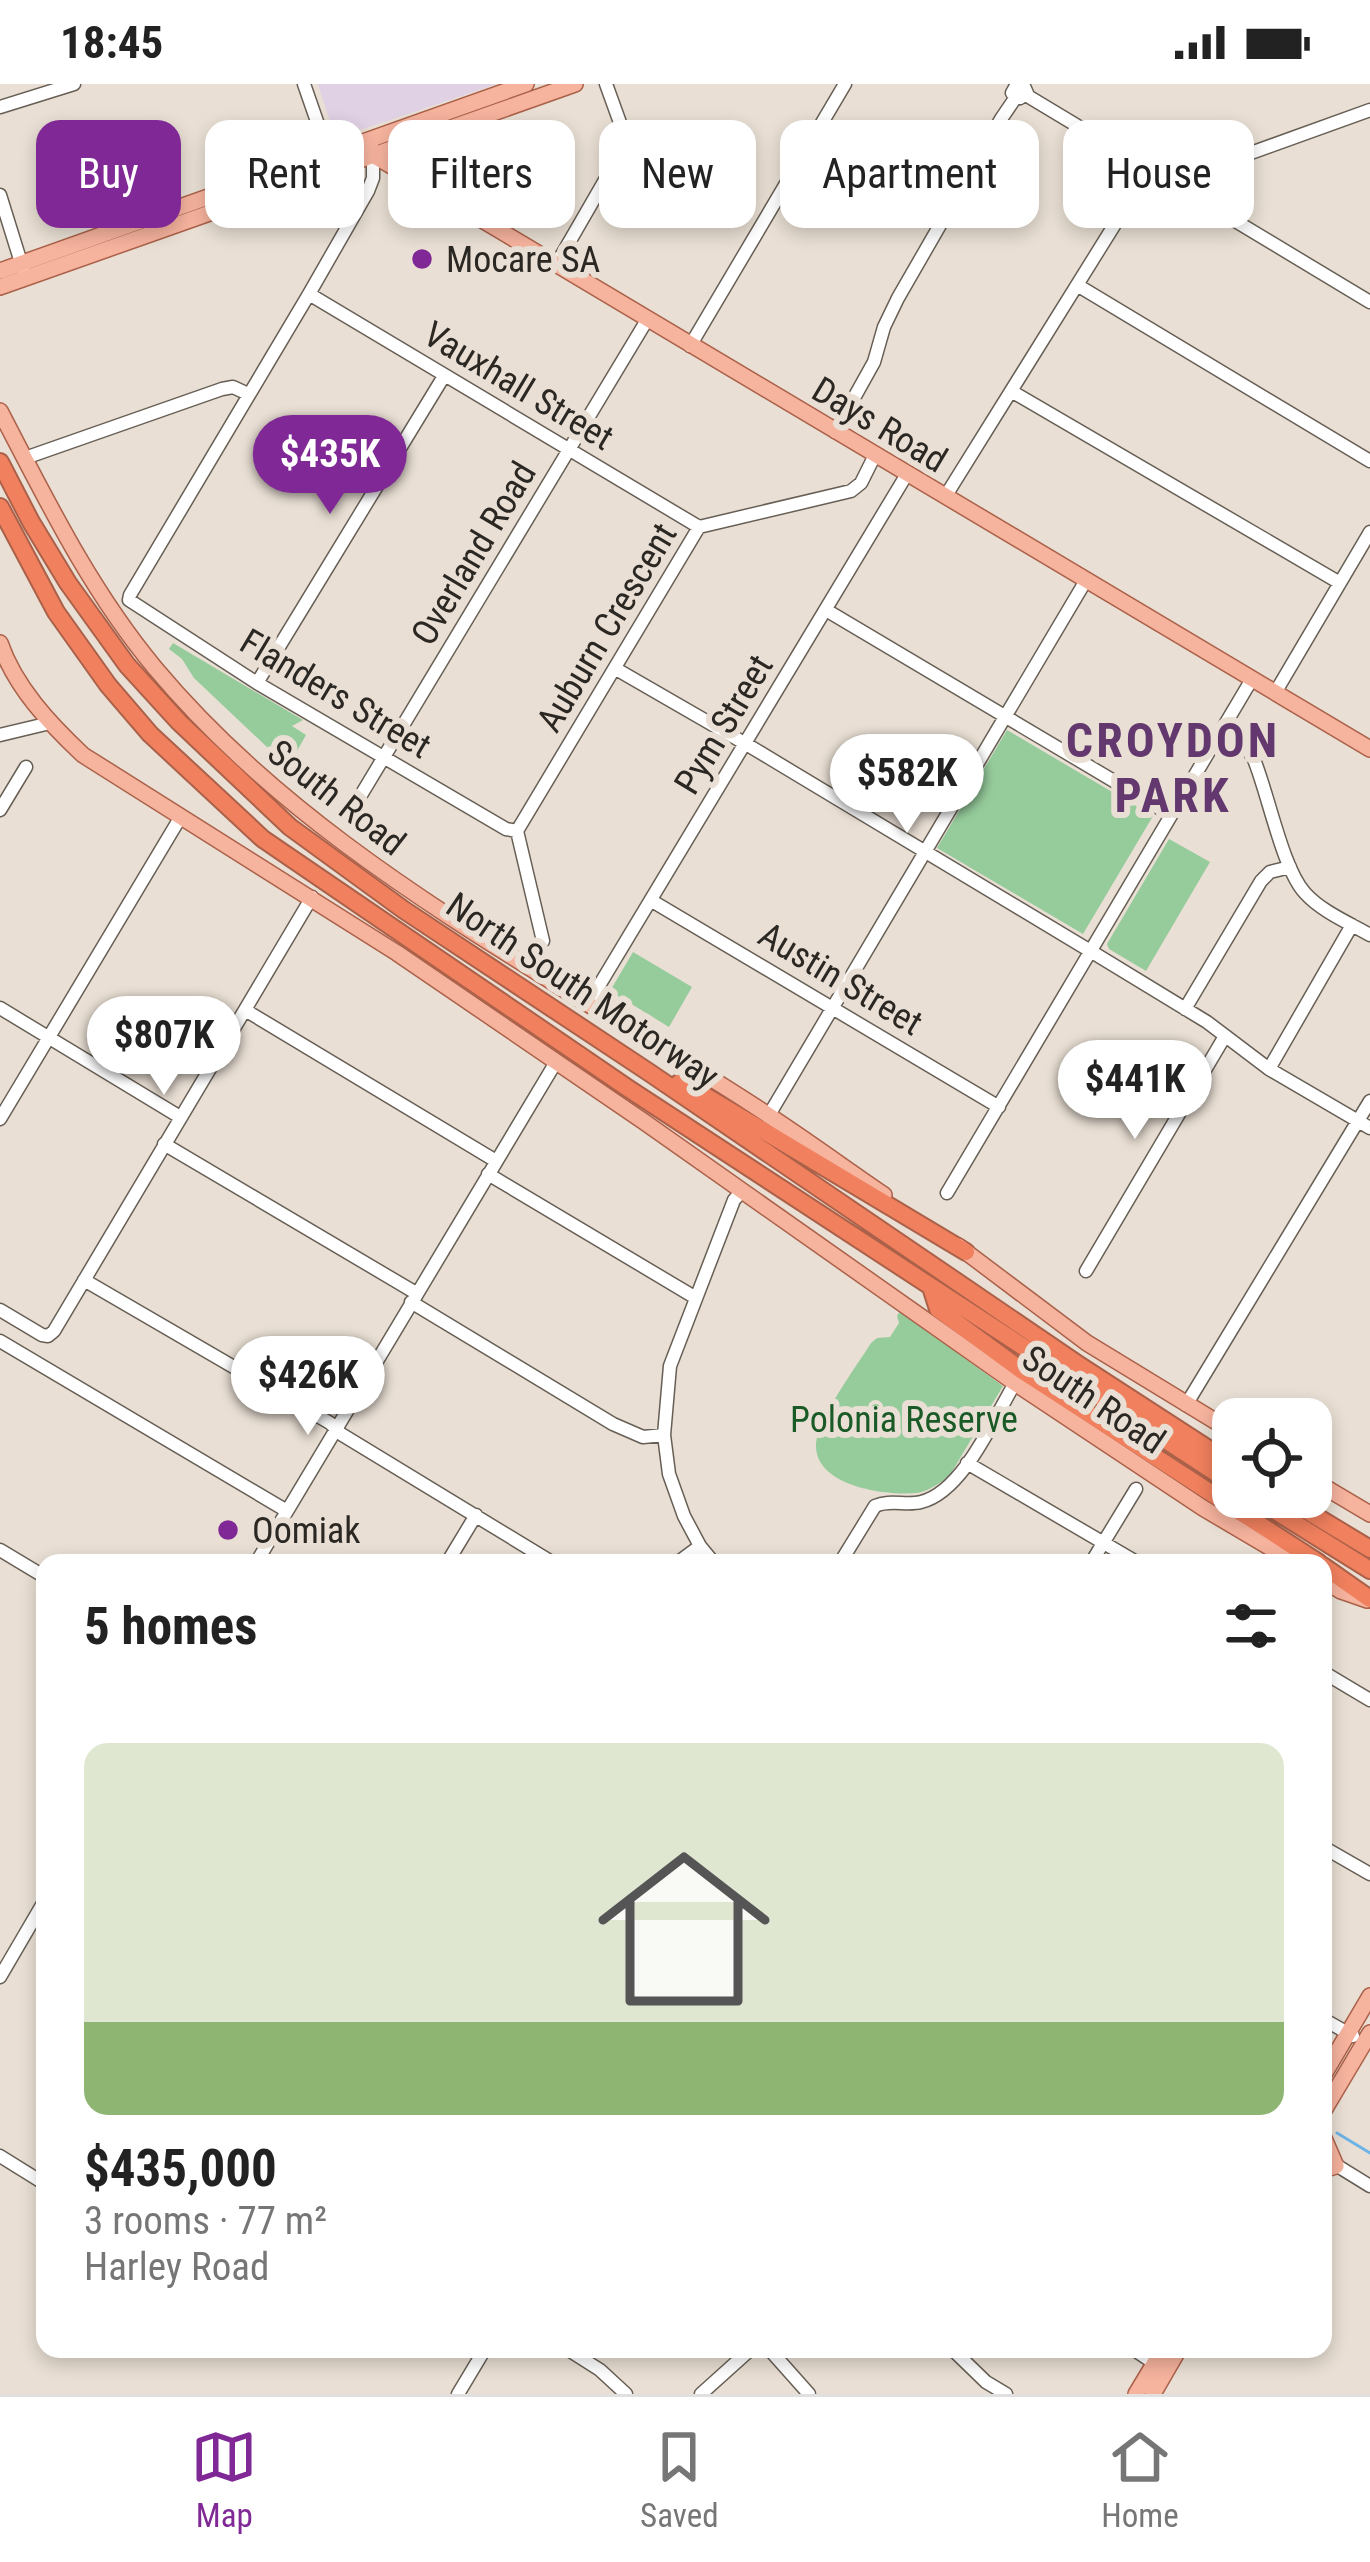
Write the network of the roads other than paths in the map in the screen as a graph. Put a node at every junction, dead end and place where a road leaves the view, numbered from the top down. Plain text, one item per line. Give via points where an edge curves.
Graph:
1 (74, 84) edge
2 (304, 84) edge
3 (526, 84) edge
4 (575, 84) edge
5 (845, 84) edge
6 (607, 85) edge
7 (1019, 88) edge
8 (0, 106) edge
9 (1370, 110) edge
10 (316, 120) edge
11 (1069, 120) edge
12 (371, 148) junction
13 (364, 149) edge
14 (1254, 152) edge
15 (0, 195) edge
16 (205, 203) edge
17 (1112, 228) edge
18 (1246, 228) edge
19 (556, 265) junction
20 (24, 271) junction
21 (0, 272) edge
22 (1077, 285) junction
23 (0, 287) edge
24 (309, 294) junction
25 (1370, 302) edge
26 (647, 320) junction
27 (690, 346) junction
28 (444, 376) junction
29 (1011, 391) junction
30 (248, 394) junction
31 (0, 411) edge
32 (835, 432) junction
33 (569, 450) junction
34 (875, 455) junction
35 (25, 458) junction
36 (1370, 461) edge
37 (0, 462) edge
38 (907, 474) junction
39 (945, 497) junction
40 (0, 507) edge
41 (699, 527) junction
42 (1370, 532) edge
43 (1085, 582) junction
44 (1340, 583) junction
45 (826, 610) junction
46 (0, 643) edge
47 (616, 669) junction
48 (1252, 679) junction
49 (257, 683) junction
50 (1275, 692) junction
51 (34, 703) junction
52 (1006, 716) junction
53 (50, 723) junction
54 (1221, 731) junction
55 (2, 735) edge
56 (746, 744) junction
57 (1370, 749) edge
58 (385, 758) junction
59 (26, 767) dead end
60 (0, 810) edge
61 (349, 815) dead end
62 (1171, 815) junction
63 (180, 818) junction
64 (517, 832) junction
65 (925, 852) junction
66 (1290, 867) junction
67 (312, 897) junction
68 (652, 901) junction
69 (1352, 925) junction
70 (1370, 935) edge
71 (543, 940) dead end
72 (1092, 952) junction
73 (588, 1004) junction
74 (0, 1008) edge
75 (833, 1008) junction
76 (1186, 1009) junction
77 (245, 1010) junction
78 (1225, 1036) junction
79 (50, 1037) junction
80 (556, 1062) junction
81 (1269, 1069) junction
82 (650, 1073) junction
83 (1370, 1101) edge
84 (999, 1107) junction
85 (769, 1115) junction
86 (180, 1117) junction
87 (0, 1119) edge
88 (1364, 1124) edge
89 (164, 1144) junction
90 (492, 1168) junction
91 (742, 1191) junction
92 (947, 1193) dead end
93 (966, 1252) junction
94 (1086, 1271) dead end
95 (84, 1280) junction
96 (931, 1287) junction
97 (414, 1298) junction
98 (696, 1298) junction
99 (0, 1310) edge
100 (0, 1341) edge
101 (1015, 1383) junction
102 (1186, 1405) junction
103 (1212, 1420) edge
104 (336, 1429) junction
105 (664, 1435) junction
106 (1212, 1451) edge
107 (967, 1463) junction
108 (1212, 1470) edge
109 (1136, 1489) dead end
110 (1332, 1491) edge
111 (287, 1511) junction
112 (1370, 1514) edge
113 (476, 1515) junction
114 (1287, 1518) edge
115 (1319, 1518) edge
116 (1105, 1543) junction
117 (700, 1546) junction
118 (1370, 1549) edge
119 (0, 1550) edge
120 (261, 1554) edge
121 (452, 1554) edge
122 (539, 1554) edge
123 (689, 1554) edge
124 (707, 1554) edge
125 (845, 1554) edge
126 (1097, 1554) edge
127 (1123, 1554) edge
128 (1281, 1554) edge
129 (1306, 1554) edge
130 (1370, 1570) edge
131 (36, 1571) edge
132 (1332, 1572) edge
133 (1332, 1586) edge
134 (1370, 1600) edge
135 (1332, 1677) edge
136 (1370, 1700) edge
137 (1332, 1851) edge
138 (1370, 1874) edge
139 (36, 1915) edge
140 (0, 1977) edge
141 (1370, 1996) edge
142 (1332, 2024) edge
143 (1348, 2033) junction
144 (1367, 2038) edge
145 (1332, 2061) edge
146 (1332, 2097) edge
147 (0, 2156) edge
148 (1332, 2166) edge
149 (36, 2178) edge
150 (1370, 2186) edge
151 (480, 2358) edge
152 (581, 2358) edge
153 (742, 2358) edge
154 (777, 2358) edge
155 (959, 2358) edge
156 (1161, 2361) edge
157 (983, 2388) edge
158 (458, 2394) edge
159 (626, 2394) edge
160 (701, 2394) edge
161 (809, 2394) edge
162 (1006, 2394) edge
163 (1136, 2394) edge
164 (1153, 2394) edge

1 - 8 street
2 - 10 street
3 - 12 main road
4 - 12 main road
5 - 27 street
6 - 19 street via 627,142
7 - 11 street
7 - 32 street via 898,298
9 - 14 street
12 - 13 main road
12 - 19 main road, Days Road
12 - 20 main road
12 - 24 street via 368,191
15 - 20 street
16 - 20 main road
17 - 22 street
18 - 25 street
19 - 26 main road, Days Road
20 - 21 main road
20 - 23 main road
22 - 29 street
22 - 36 street
24 - 28 street, Vauxhall Street
24 - 30 street
26 - 27 main road, Days Road
26 - 33 street, Overland Road
27 - 32 main road, Days Road
28 - 33 street, Vauxhall Street
28 - 49 street
29 - 39 street
29 - 44 street
30 - 35 street via 222,388
30 - 49 street, Flanders Street via 129,600
31 - 35 main road, South Road
32 - 34 main road, Days Road
33 - 41 street, Vauxhall Street
33 - 58 street, Overland Road
34 - 38 main road, Days Road
34 - 41 street, Auburn Crescent via 851,491
35 - 73 main road, South Road via 106,602 220,740 376,868
37 - 82 highway, North South Motorway via 117,651 250,792 356,877
38 - 39 main road, Days Road
38 - 45 street, Pym Street
39 - 43 main road, Days Road
40 - 96 highway, North South Motorway via 107,686 263,839
41 - 47 street, Auburn Crescent
42 - 44 street
43 - 48 main road, Days Road
43 - 52 street
44 - 50 street
45 - 52 street
45 - 56 street, Pym Street
46 - 51 main road, South Road
47 - 56 street
47 - 64 street, Auburn Crescent
48 - 50 main road, Days Road
48 - 54 street
49 - 58 street, Flanders Street
50 - 57 main road, Days Road
51 - 53 main road, South Road
51 - 55 street
52 - 62 street
52 - 65 street
53 - 55 street
53 - 63 main road, South Road via 83,755
54 - 62 street
54 - 66 street via 1253,757
56 - 65 street
56 - 68 street, Pym Street
58 - 61 street, Overland Road
58 - 64 street, Flanders Street
59 - 60 street
62 - 72 street
63 - 67 main road, South Road
63 - 79 street
64 - 71 street
65 - 72 street
65 - 75 street
66 - 69 street via 1300,888
66 - 76 street via 1261,881
67 - 77 street
67 - 80 main road, South Road
68 - 73 street, Pym Street
68 - 75 street, Austin Street
69 - 70 street
69 - 81 street
72 - 76 street
72 - 84 street
73 - 85 main road, South Road
74 - 79 street
75 - 84 street, Austin Street
75 - 85 street
76 - 78 street
77 - 86 street
77 - 90 street
78 - 81 street
78 - 94 street
79 - 86 street
79 - 87 street
80 - 90 street
80 - 91 main road, South Road
81 - 88 street
82 - 93 highway via 692,1088
82 - 106 highway, North South Motorway
83 - 88 street
84 - 92 street
85 - 93 main road, South Road
86 - 89 street
88 - 102 street
89 - 95 street
89 - 97 street
90 - 97 street
90 - 98 street
91 - 98 street
91 - 101 main road, South Road
93 - 102 main road, South Road
95 - 99 street via 48,1336
95 - 104 street
96 - 108 highway, North South Motorway
96 - 129 highway via 938,1309 1021,1370
97 - 104 street
97 - 105 street via 613,1424 643,1437
98 - 105 street via 670,1366
100 - 111 street
101 - 107 street
101 - 128 main road, South Road
102 - 103 main road, South Road
104 - 111 street
104 - 113 street
105 - 117 street via 669,1474
107 - 116 street
107 - 125 street via 955,1481 919,1503 874,1505
109 - 116 street
110 - 112 main road
111 - 120 street
113 - 121 street
113 - 122 street
114 - 130 highway
115 - 118 highway
116 - 126 street
116 - 127 street
117 - 123 street
117 - 124 street
119 - 131 street
132 - 134 highway
133 - 134 main road
135 - 136 street
137 - 138 street
139 - 140 street
141 - 143 main road
142 - 143 street
143 - 144 street
143 - 145 main road
144 - 146 main road
147 - 149 street
148 - 150 street
151 - 158 street
152 - 159 street
153 - 160 street
154 - 161 street
155 - 157 street
156 - 163 main road
156 - 164 main road
157 - 162 street

